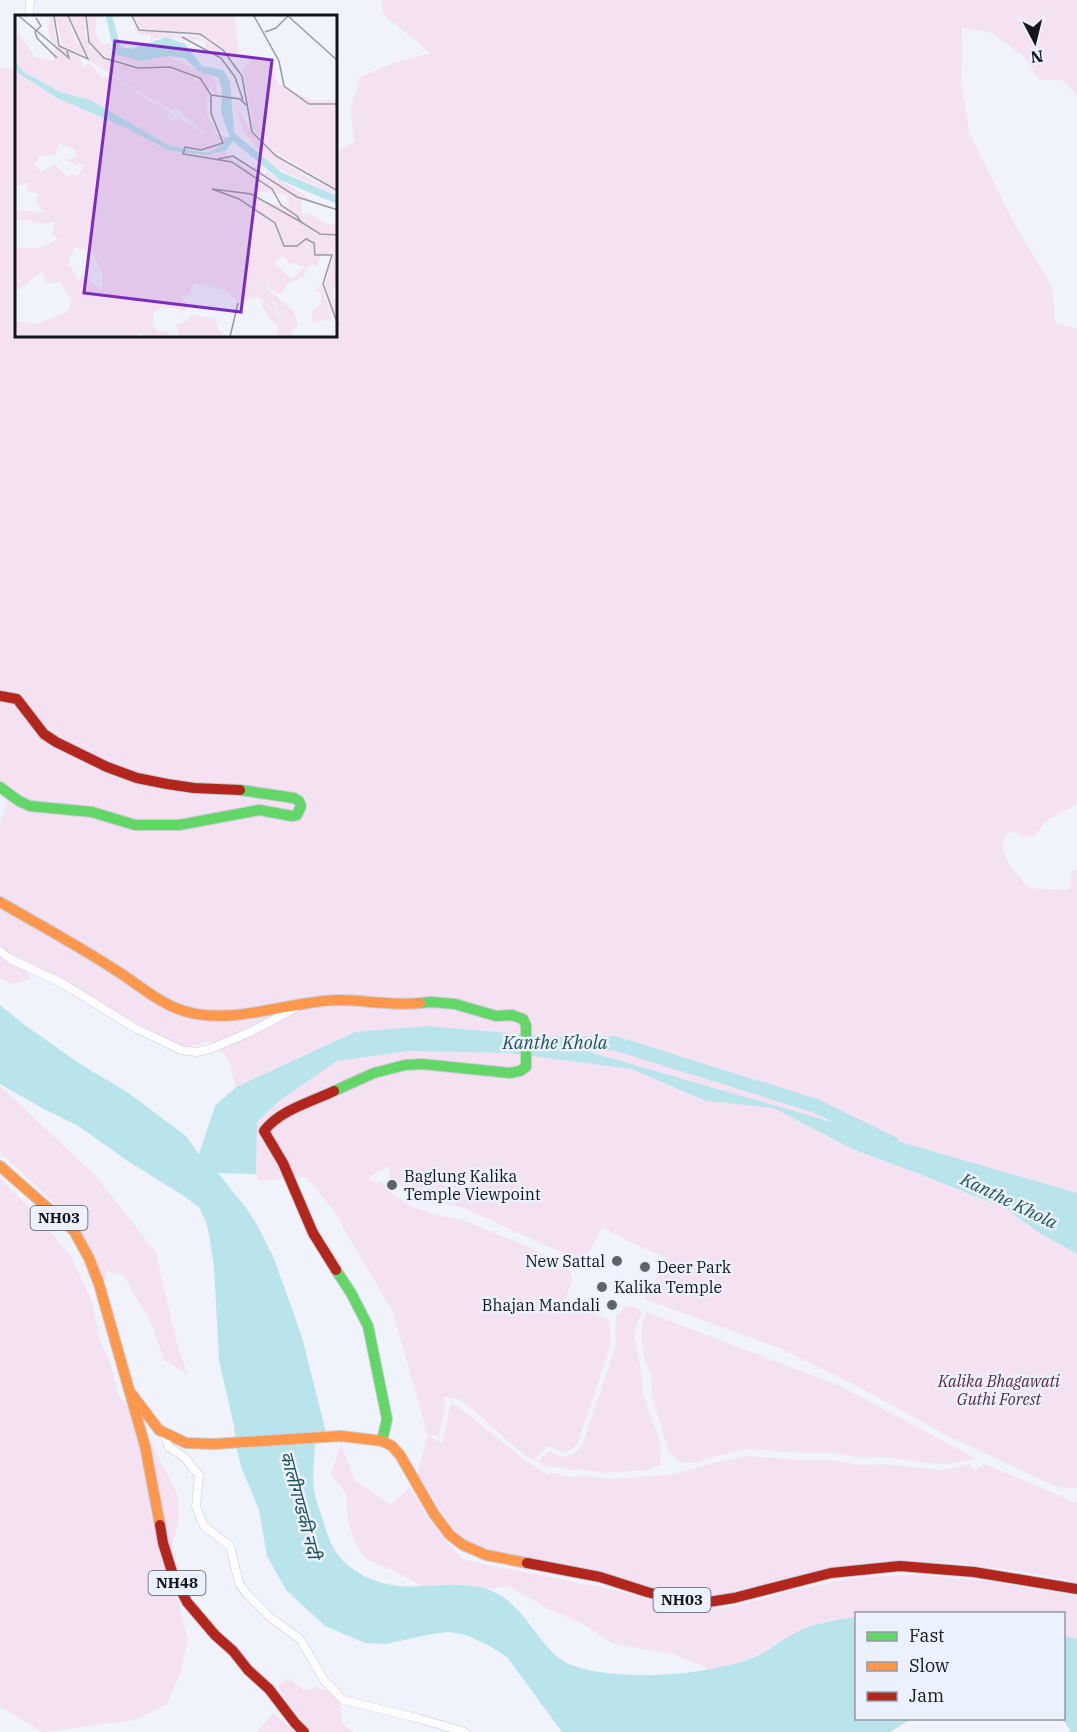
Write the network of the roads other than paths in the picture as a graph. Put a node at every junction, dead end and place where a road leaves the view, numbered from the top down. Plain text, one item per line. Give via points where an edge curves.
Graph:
1 (30, 0) edge
2 (29, 15) edge
3 (0, 696) edge
4 (0, 787) edge
5 (0, 902) edge
6 (0, 951) edge
7 (304, 1004) junction
8 (0, 1166) edge
9 (130, 1392) junction
10 (163, 1432) junction
11 (382, 1441) junction
12 (1077, 1589) edge
13 (304, 1732) edge
14 (465, 1732) edge

1 - 2 street
3 - 4 main road via 18,699 44,734 56,742 137,778 194,788 245,790 299,801 301,806 297,815 292,816 259,810 179,825 135,825 92,812 30,806
5 - 7 main road via 160,1000 185,1011 223,1016
6 - 7 street via 181,1050 196,1052 237,1038
7 - 11 main road via 336,999 401,1005 455,1004 496,1016 512,1015 523,1019 526,1025 526,1067 520,1071 405,1065 374,1073 284,1114 264,1131 283,1163 313,1233 368,1326 387,1419
8 - 9 main road, NH03 via 74,1231 99,1284
9 - 10 main road, NH03
9 - 13 main road, NH48 via 145,1446 162,1543 173,1575 187,1602
10 - 11 main road, NH03 via 186,1443 341,1436
10 - 14 street via 169,1447 199,1475 196,1507 204,1526 230,1546 239,1582 247,1594 300,1639 324,1680 344,1700
11 - 12 main road, NH03 via 400,1455 448,1532 473,1550 600,1577 686,1602 716,1602 831,1573 900,1566 974,1572

